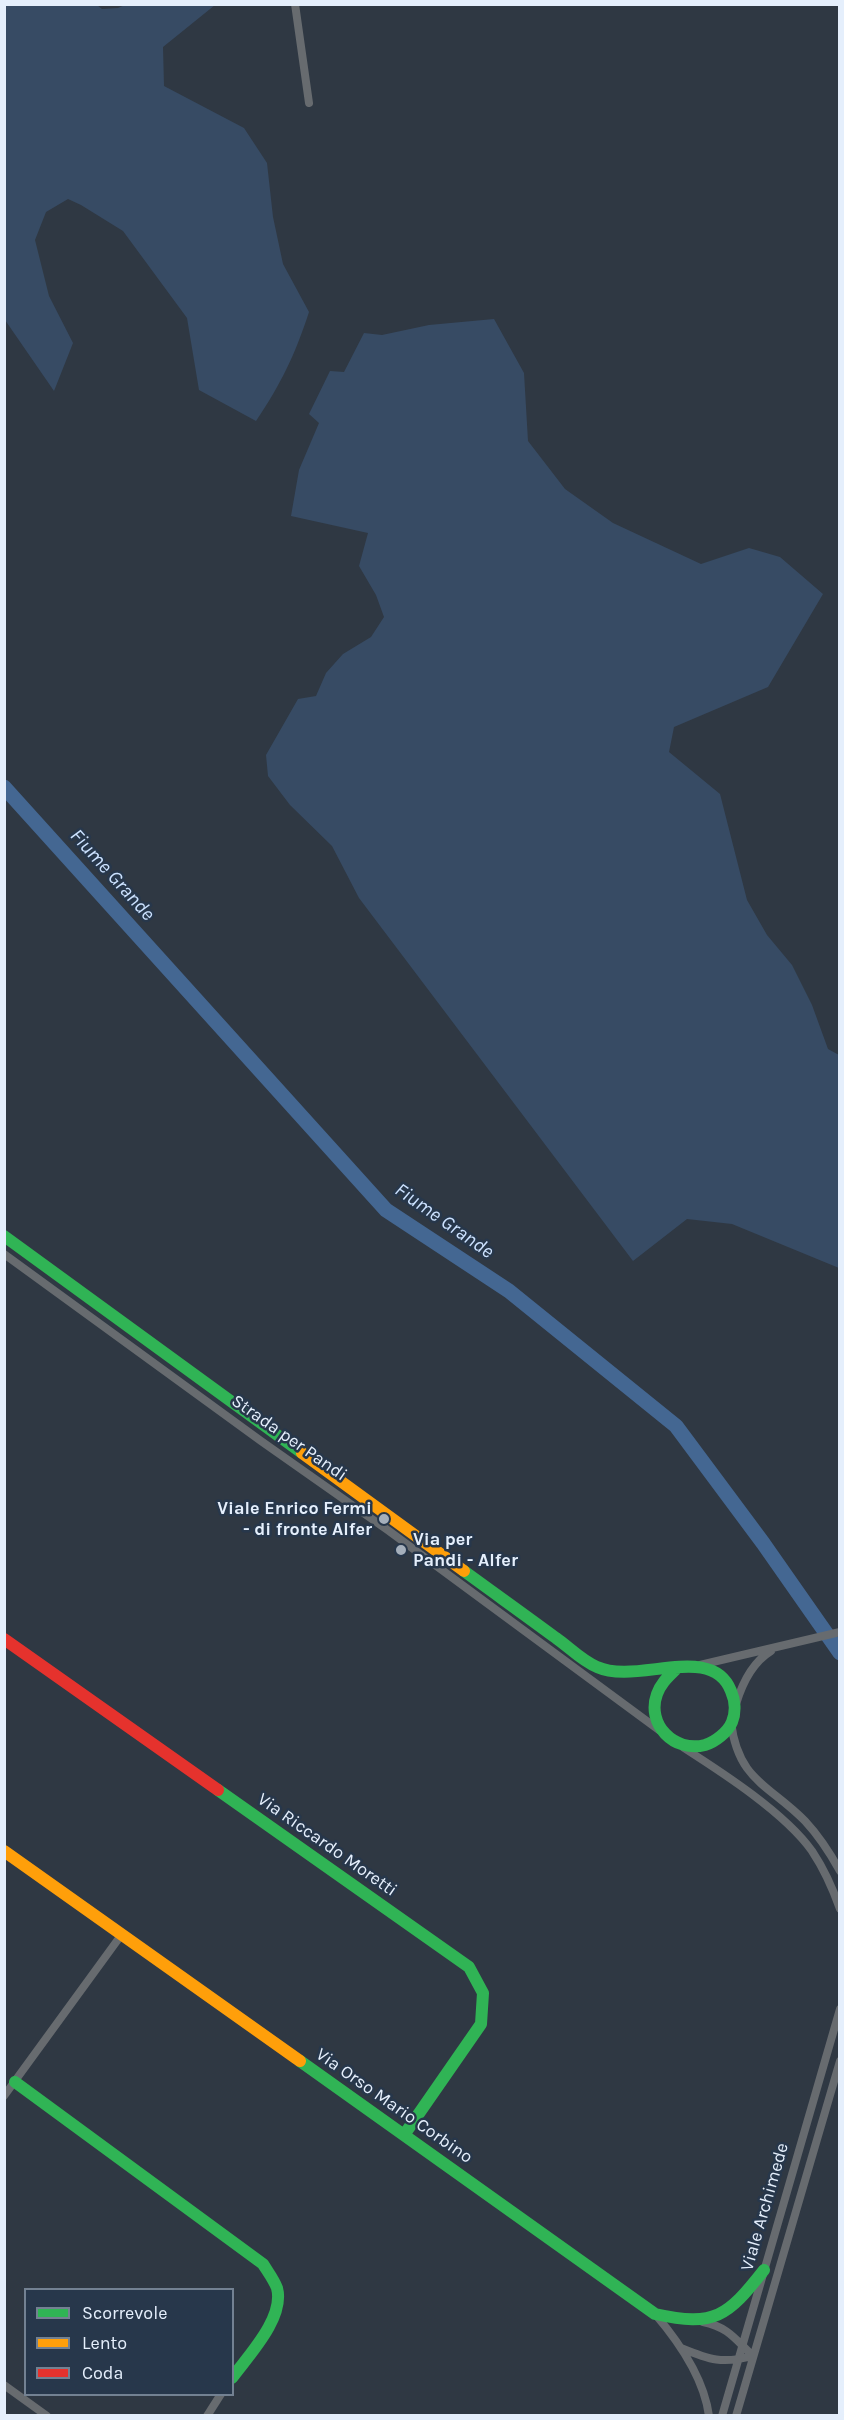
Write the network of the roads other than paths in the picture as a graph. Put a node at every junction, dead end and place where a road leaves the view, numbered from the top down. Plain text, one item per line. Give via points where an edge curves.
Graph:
1 (295, 4) edge
2 (309, 102) dead end
3 (4, 1236) edge
4 (4, 1254) edge
5 (840, 1632) edge
6 (4, 1639) edge
7 (780, 1647) junction
8 (699, 1665) junction
9 (676, 1669) junction
10 (733, 1716) junction
11 (672, 1740) junction
12 (4, 1851) edge
13 (840, 1871) edge
14 (840, 1909) edge
15 (122, 1934) junction
16 (840, 2008) edge
17 (840, 2061) edge
18 (15, 2082) junction
19 (4, 2096) edge
20 (404, 2135) junction
21 (764, 2270) junction
22 (655, 2314) junction
23 (701, 2322) junction
24 (742, 2345) junction
25 (680, 2348) junction
26 (753, 2356) junction
27 (738, 2360) junction
28 (234, 2375) edge
29 (4, 2385) edge
30 (220, 2396) edge
31 (47, 2415) edge
32 (207, 2415) edge
33 (709, 2415) edge
34 (722, 2415) edge
35 (736, 2415) edge

1 - 2 street
3 - 9 street, Strada per Pandi via 596,1667 608,1671
4 - 11 street, Strada per Pandi
5 - 7 street, Strada per Pandi
6 - 20 street, Via Riccardo Moretti via 469,1967 483,1993 481,2024
7 - 8 street, Strada per Pandi
7 - 10 street via 754,1666
8 - 9 street, Strada per Pandi
8 - 10 street via 721,1675 729,1685 734,1697
9 - 11 street via 659,1685 653,1708 656,1719
10 - 11 street via 723,1734 712,1742 699,1746
10 - 13 street via 736,1747 748,1771 803,1819
11 - 14 street via 790,1826 821,1865
12 - 15 street, Via Orso Mario Corbino
15 - 18 street
15 - 20 street, Via Orso Mario Corbino
16 - 21 street, Viale Archimede
17 - 26 street, Viale Archimede
18 - 19 street
18 - 28 street via 263,2264 277,2290 278,2302 269,2325
20 - 22 street, Via Orso Mario Corbino
21 - 23 street via 734,2305 720,2316
21 - 24 street, Viale Archimede
22 - 23 street, Via Orso Mario Corbino
22 - 25 street
23 - 24 street via 718,2325
24 - 26 street
24 - 27 street, Viale Archimede
25 - 27 street via 715,2361
25 - 33 street via 702,2389
26 - 27 street
26 - 35 street, Viale Archimede
27 - 34 street, Viale Archimede
29 - 31 street
30 - 32 street

